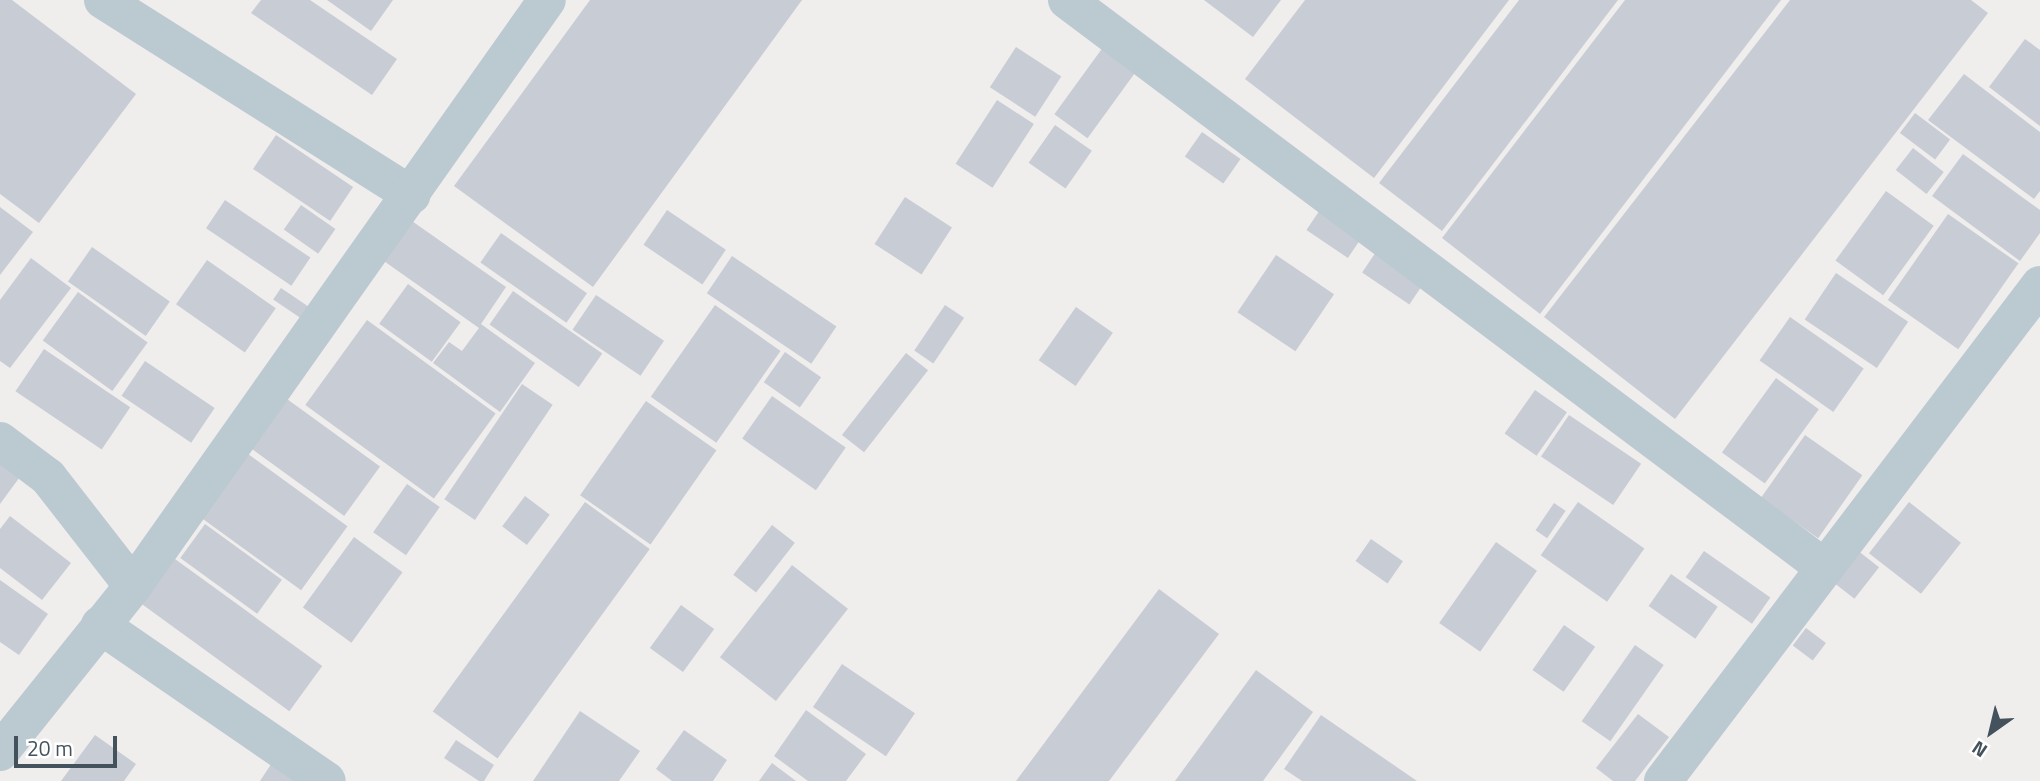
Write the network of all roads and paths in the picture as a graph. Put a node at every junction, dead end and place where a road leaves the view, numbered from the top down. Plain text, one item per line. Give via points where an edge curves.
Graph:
1 (103, 0) edge
2 (547, 0) edge
3 (1067, 0) edge
4 (411, 195) junction
5 (2040, 285) edge
6 (0, 441) edge
7 (1825, 568) junction
8 (133, 586) junction
9 (100, 625) junction
10 (3, 743) edge
11 (327, 781) edge
12 (1663, 781) edge

1 - 4 street
2 - 4 street
3 - 7 street
4 - 8 street
5 - 7 street
6 - 8 street via 48,477
7 - 12 street
8 - 9 street
9 - 10 street
9 - 11 street

